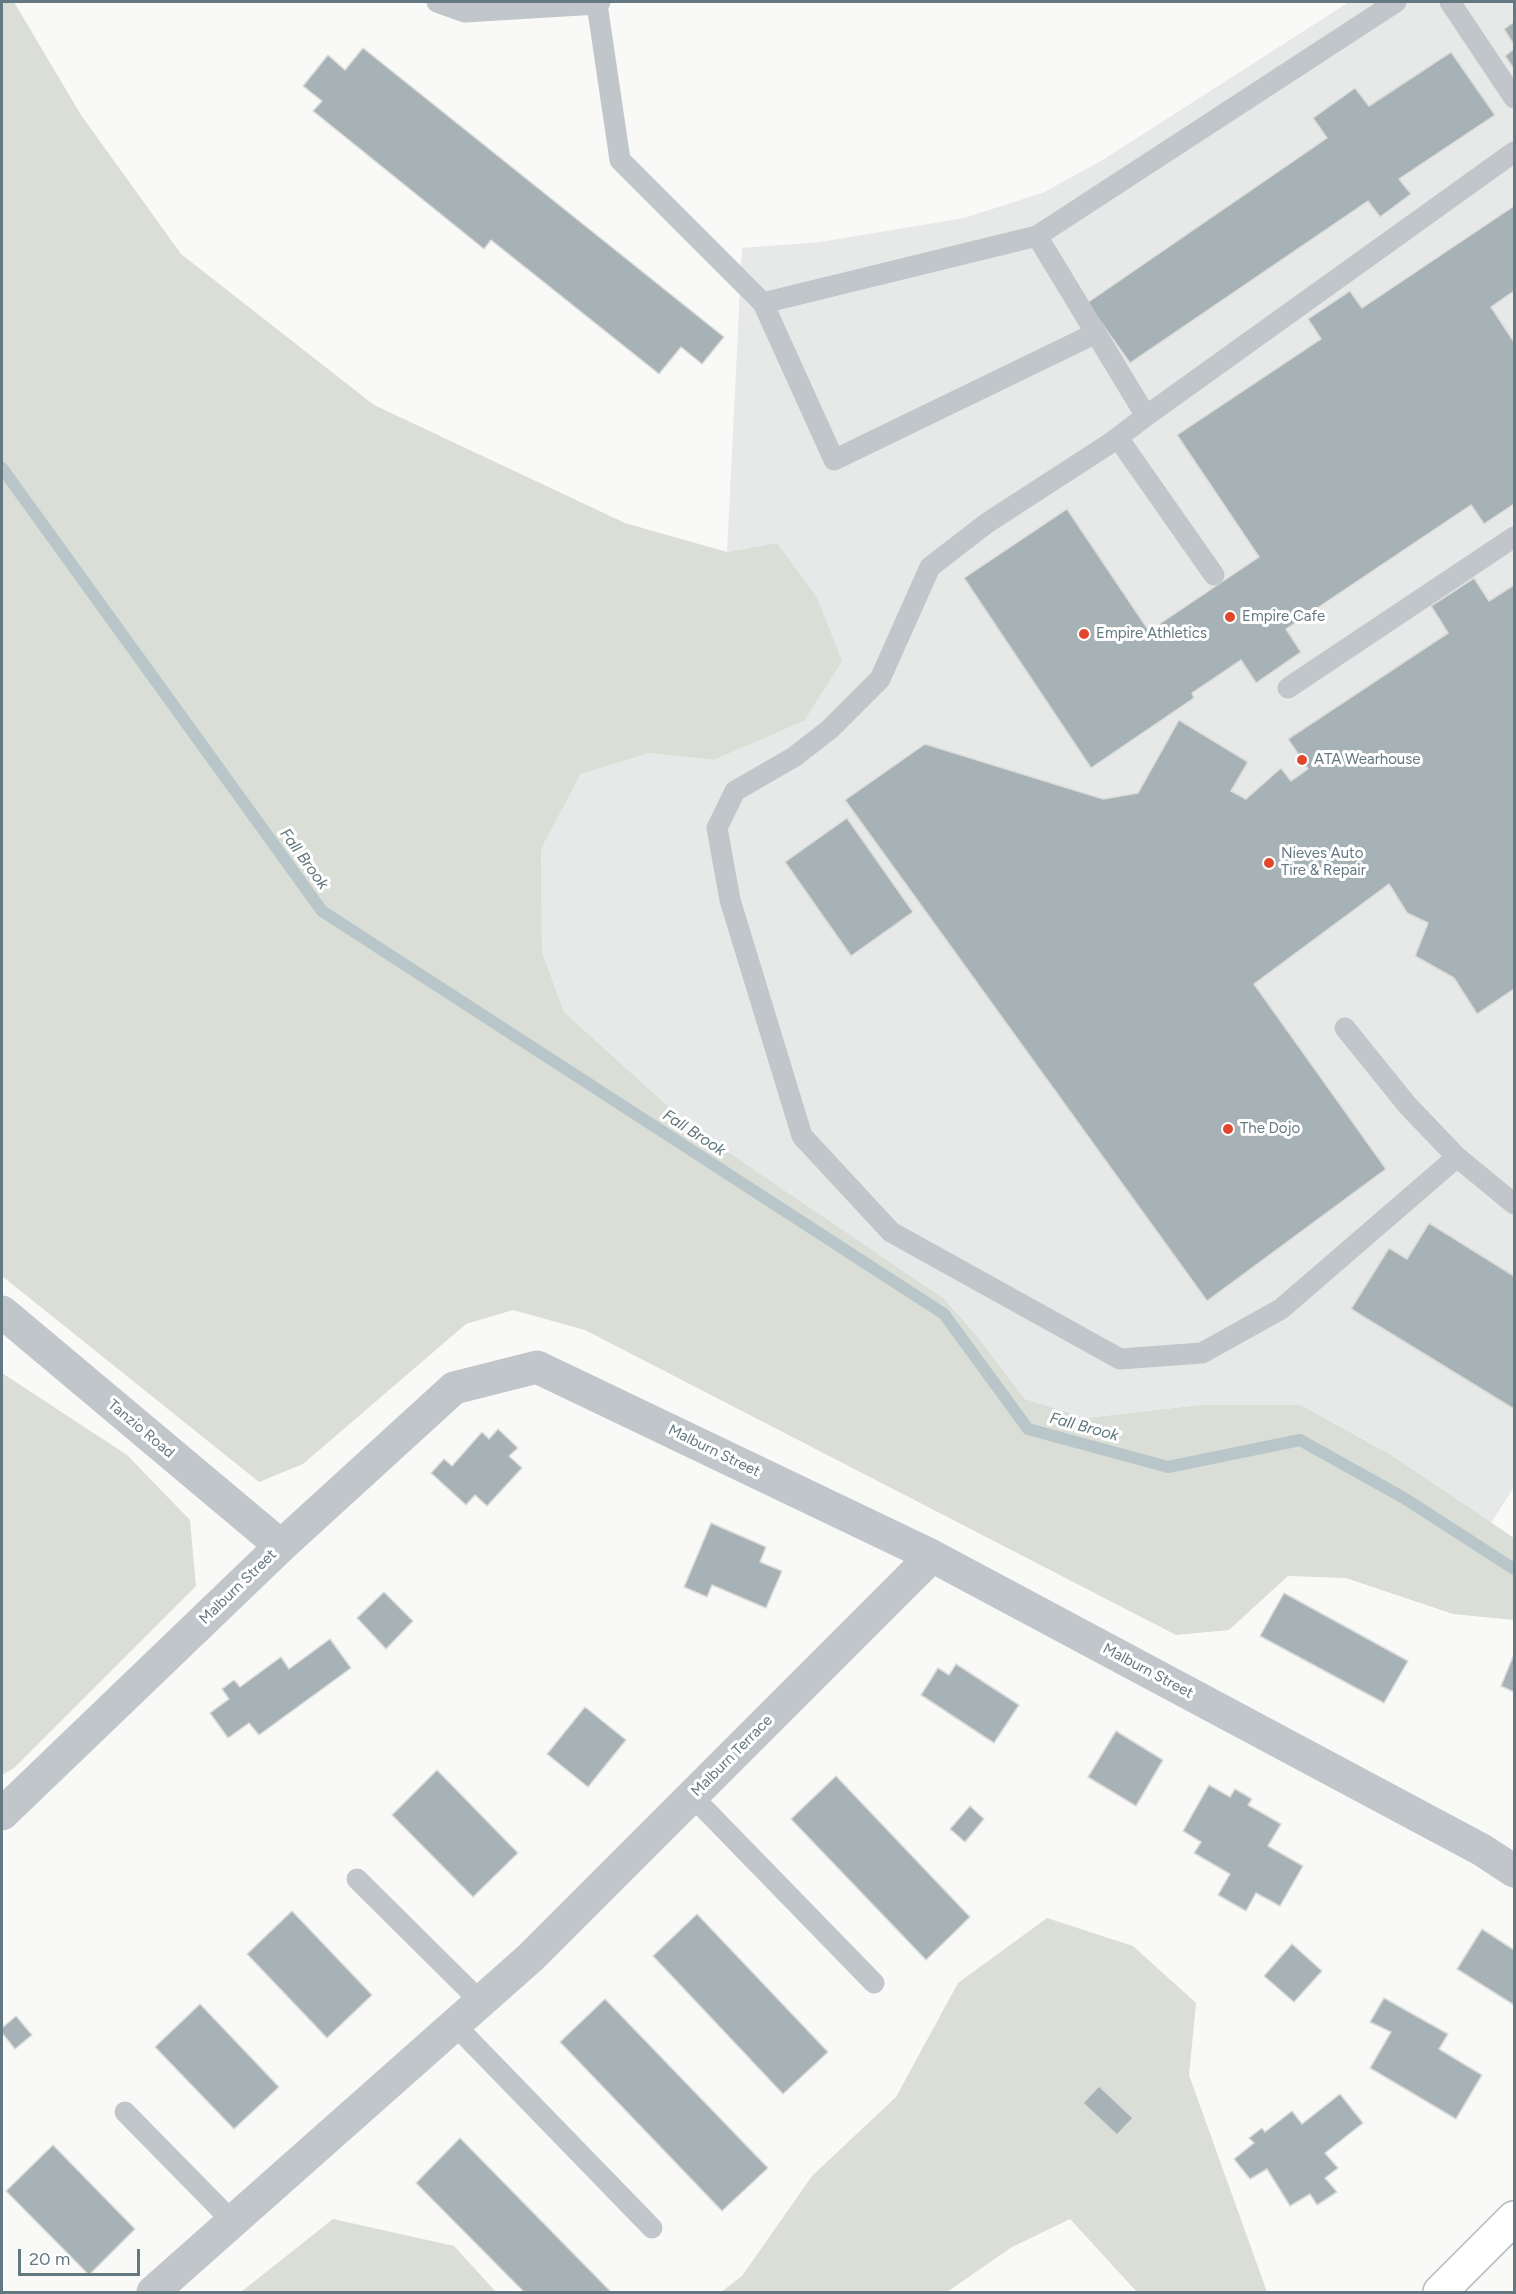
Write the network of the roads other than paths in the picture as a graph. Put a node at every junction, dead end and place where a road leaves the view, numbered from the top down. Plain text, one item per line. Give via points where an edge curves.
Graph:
1 (437, 2) edge
2 (1395, 2) edge
3 (1450, 2) edge
4 (599, 3) edge
5 (1515, 98) edge
6 (1515, 152) edge
7 (1037, 236) junction
8 (763, 303) junction
9 (1096, 333) junction
10 (1146, 416) junction
11 (1118, 438) junction
12 (1515, 537) edge
13 (1214, 575) dead end
14 (1288, 688) dead end
15 (1345, 1028) dead end
16 (1457, 1157) junction
17 (1515, 1204) edge
18 (2, 1312) edge
19 (281, 1546) junction
20 (932, 1556) junction
21 (692, 1796) junction
22 (2, 1814) edge
23 (1515, 1871) edge
24 (357, 1879) dead end
25 (874, 1983) dead end
26 (481, 2002) junction
27 (455, 2025) junction
28 (125, 2112) dead end
29 (1515, 2218) edge
30 (233, 2222) junction
31 (652, 2228) dead end
32 (153, 2292) edge
33 (1440, 2292) edge

1 - 4 lane via 465,12
2 - 7 lane
3 - 5 lane
4 - 8 lane via 620,160
6 - 10 lane
7 - 8 lane
7 - 9 lane
8 - 9 lane via 834,460
9 - 10 lane
10 - 11 lane
11 - 13 lane
11 - 16 lane via 987,523 930,567 880,679 794,758 735,791 717,828 730,900 802,1136 891,1232 1120,1359 1202,1353 1281,1309
12 - 14 lane
15 - 16 lane via 1408,1106
16 - 17 lane
18 - 19 street, Tanzio Road
19 - 20 street, Malburn Street via 454,1388 537,1367
19 - 22 street, Malburn Street
20 - 21 street, Malburn Terrace
20 - 23 street, Malburn Street
21 - 25 lane
21 - 26 street, Malburn Terrace
24 - 26 lane
26 - 27 street, Malburn Terrace
27 - 30 street, Malburn Terrace
27 - 31 lane
28 - 30 lane
29 - 33 main road
30 - 32 street, Malburn Terrace

